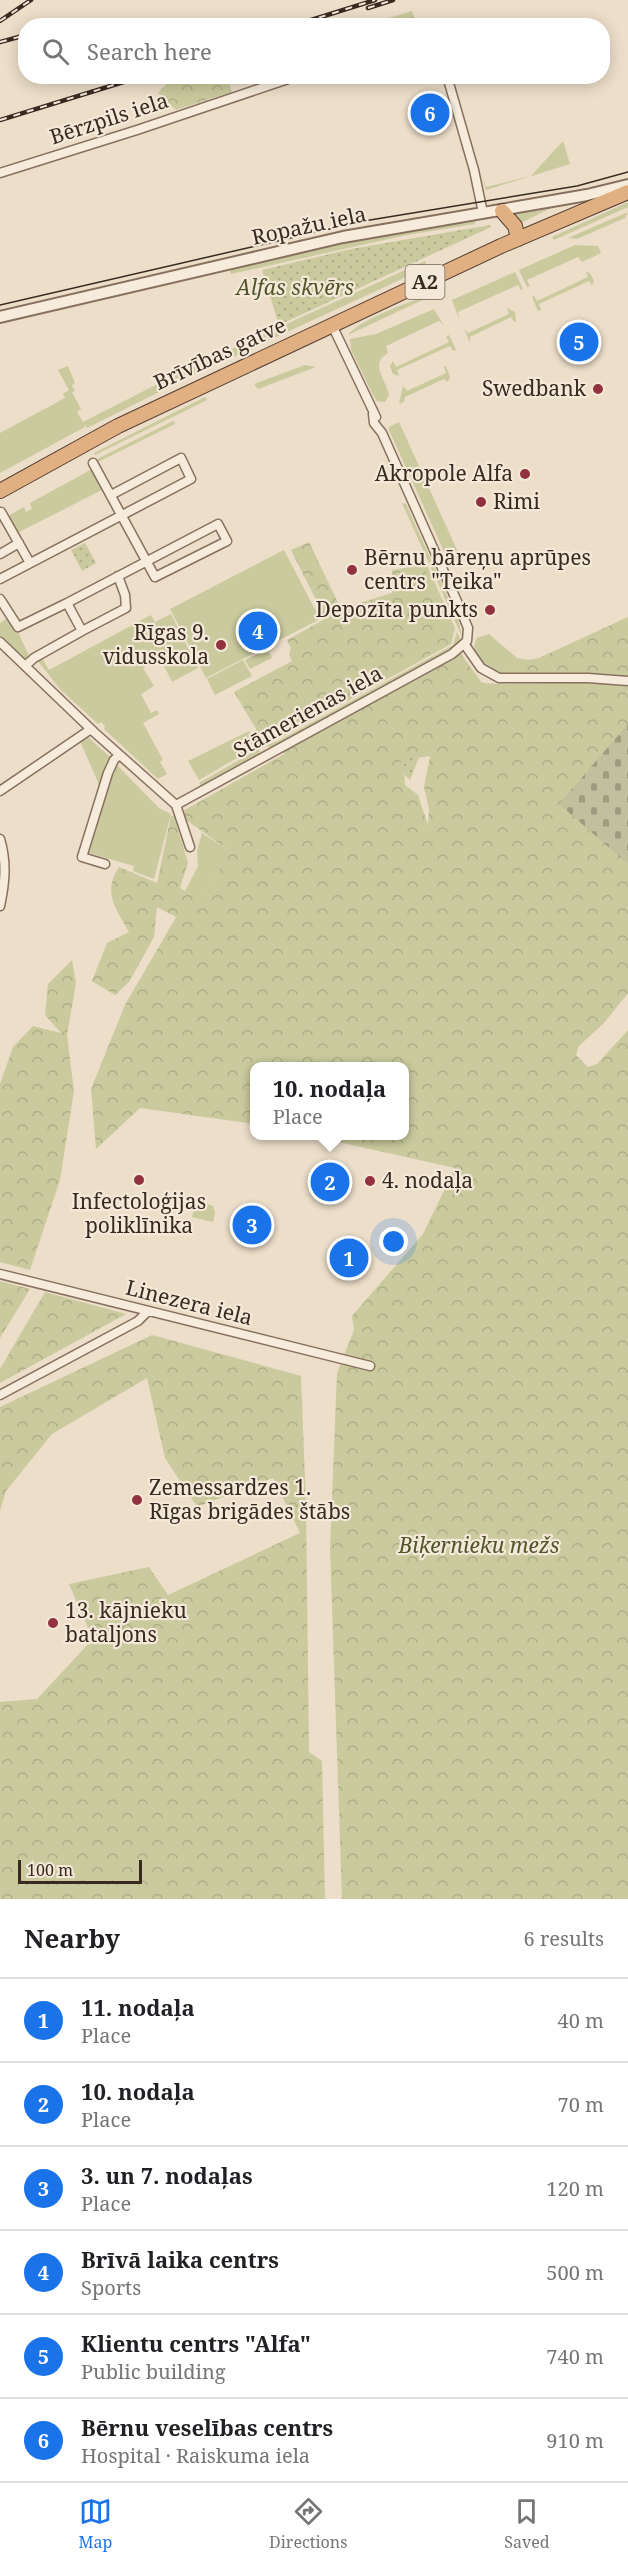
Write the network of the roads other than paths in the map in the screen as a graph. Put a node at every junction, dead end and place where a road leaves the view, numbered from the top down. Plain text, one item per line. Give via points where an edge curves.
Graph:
1 (273, 84) edge
2 (449, 84) edge
3 (0, 172) edge
4 (628, 185) edge
5 (628, 192) edge
6 (502, 211) junction
7 (483, 213) junction
8 (518, 239) junction
9 (0, 317) edge
10 (332, 325) junction
11 (93, 463) dead end
12 (0, 491) edge
13 (111, 495) junction
14 (2, 512) dead end
15 (121, 514) junction
16 (19, 543) junction
17 (0, 554) edge
18 (146, 561) junction
19 (30, 563) junction
20 (118, 576) junction
21 (0, 579) edge
22 (0, 599) edge
23 (67, 603) junction
24 (9, 615) junction
25 (0, 621) edge
26 (82, 631) junction
27 (0, 642) edge
28 (465, 645) junction
29 (25, 666) junction
30 (628, 681) edge
31 (91, 729) junction
32 (119, 755) junction
33 (0, 791) edge
34 (176, 804) junction
35 (0, 839) edge
36 (190, 847) dead end
37 (105, 864) dead end
38 (0, 906) edge
39 (0, 1274) edge
40 (148, 1311) junction
41 (370, 1366) dead end
42 (0, 1395) edge

1 - 3 street, Bērzpils iela
2 - 7 street
4 - 6 street, Ropažu iela
5 - 8 highway, Brīvības gatve / A2
6 - 7 street, Ropažu iela
6 - 8 highway via 515,226
7 - 9 street, Ropažu iela via 343,237
8 - 10 highway, Brīvības gatve / A2
10 - 12 highway, Brīvības gatve / A2 via 118,426
10 - 28 street via 373,414 380,420 382,433 459,606 468,628
11 - 13 street
13 - 15 street
13 - 15 street via 181,458 191,479
14 - 16 street
15 - 18 street
15 - 19 street
16 - 17 street
16 - 19 street
18 - 18 street via 218,524 227,541 155,577
18 - 20 street
19 - 21 street
20 - 23 street
20 - 26 street via 126,608
22 - 24 street
23 - 24 street via 18,627
23 - 26 street
24 - 25 street
26 - 29 street
27 - 29 street
28 - 30 street via 481,668 499,678
28 - 34 street, Stāmerienas iela
29 - 31 street
31 - 32 street
31 - 33 street
32 - 34 street
32 - 37 street via 108,773 82,858
34 - 36 street
35 - 38 street via 5,866
39 - 40 street, Linezera iela
40 - 41 street, Linezera iela
40 - 42 street via 138,1321

